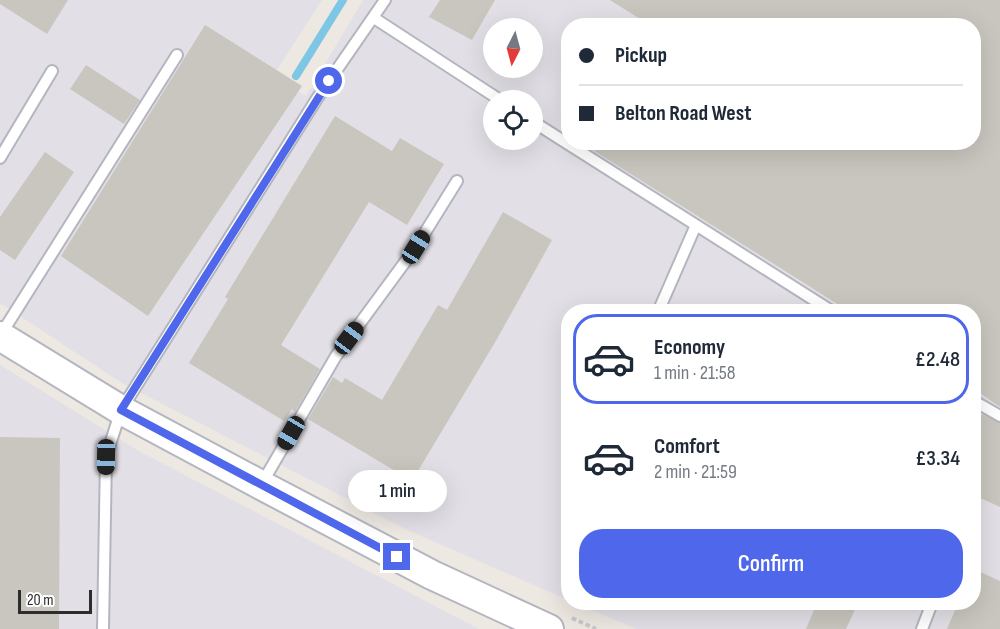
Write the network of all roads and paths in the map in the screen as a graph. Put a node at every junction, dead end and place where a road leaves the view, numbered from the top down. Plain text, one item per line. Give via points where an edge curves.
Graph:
1 (385, 0) edge
2 (374, 18) junction
3 (177, 55) dead end
4 (52, 71) dead end
5 (485, 90) edge
6 (543, 128) edge
7 (561, 139) edge
8 (578, 150) edge
9 (0, 158) edge
10 (457, 181) dead end
11 (696, 225) junction
12 (661, 304) edge
13 (820, 304) edge
14 (0, 336) edge
15 (981, 405) edge
16 (121, 410) junction
17 (1000, 416) edge
18 (261, 486) junction
19 (929, 610) edge
20 (103, 629) edge
21 (549, 629) edge
22 (922, 629) edge

1 - 2 lane
2 - 5 lane
2 - 16 lane via 318,97
3 - 14 lane
4 - 9 lane
6 - 7 lane
8 - 11 lane
10 - 18 lane via 416,247 336,356
11 - 12 lane
11 - 13 lane
14 - 16 street
15 - 17 lane
16 - 18 street
16 - 20 lane via 106,457
18 - 21 street via 432,575
19 - 22 lane

